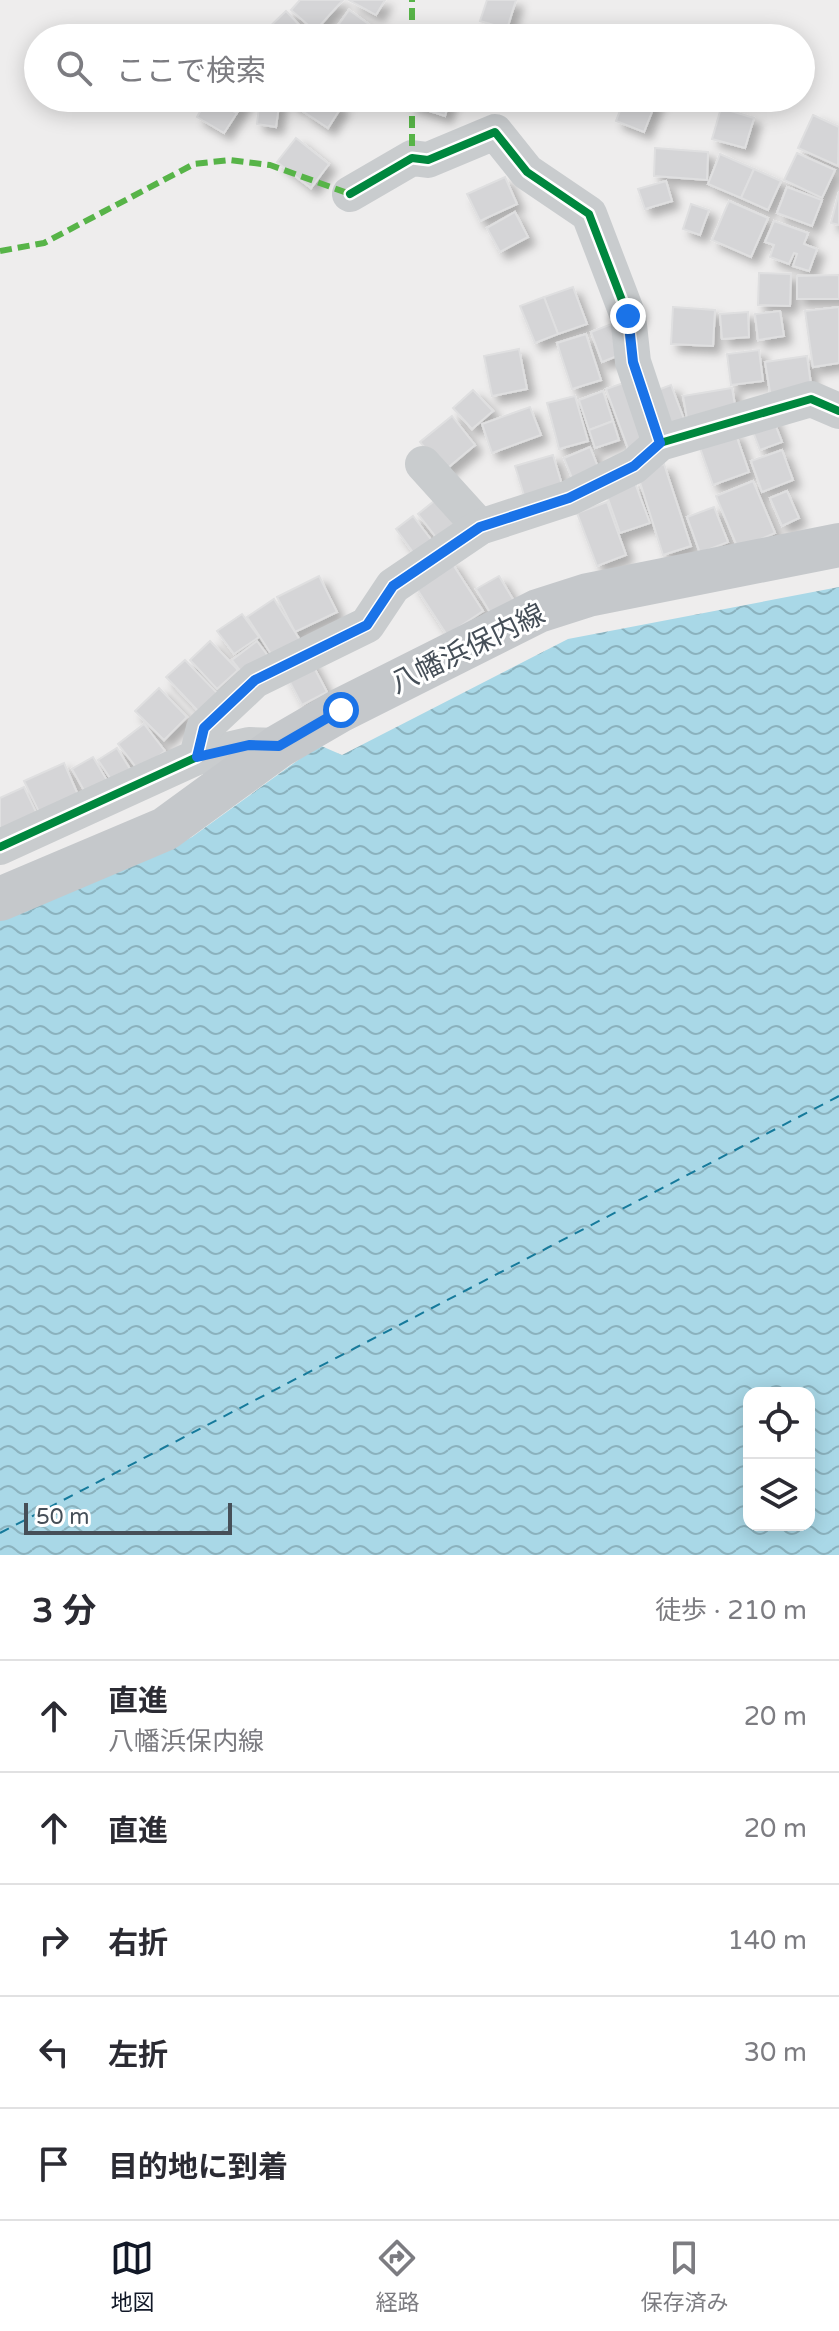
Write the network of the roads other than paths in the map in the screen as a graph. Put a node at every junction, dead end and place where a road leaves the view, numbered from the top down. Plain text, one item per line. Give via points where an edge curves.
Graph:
1 (350, 194) dead end
2 (839, 411) edge
3 (660, 443) junction
4 (423, 464) dead end
5 (480, 527) junction
6 (839, 545) edge
7 (279, 746) junction
8 (197, 757) junction
9 (0, 847) edge
10 (0, 899) edge

1 - 3 street via 412,158 428,160 495,132 527,172 589,214 628,316 633,362
2 - 3 street via 811,399
3 - 5 street via 634,466 569,498
4 - 5 street
5 - 8 street via 393,586 367,625 255,680 204,728
6 - 7 main road, 八幡浜保内線 via 588,595 538,611
7 - 8 street via 249,745
7 - 10 main road, 八幡浜保内線 via 165,829
8 - 9 street

